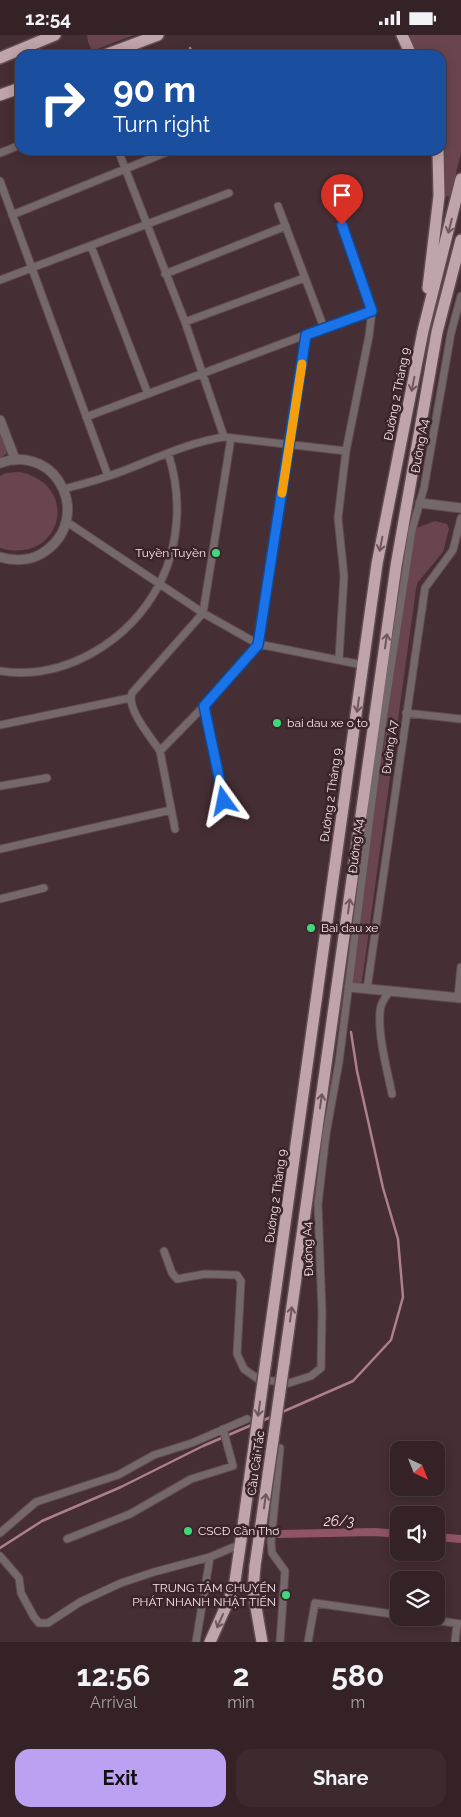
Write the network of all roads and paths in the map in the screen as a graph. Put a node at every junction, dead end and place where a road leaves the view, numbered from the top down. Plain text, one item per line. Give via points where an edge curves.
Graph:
1 (55, 35) edge
2 (158, 35) edge
3 (402, 35) edge
4 (19, 50) edge
5 (118, 50) edge
6 (409, 50) edge
7 (15, 52) edge
8 (0, 58) edge
9 (15, 90) edge
10 (0, 95) edge
11 (15, 147) edge
12 (0, 153) edge
13 (120, 155) edge
14 (160, 155) edge
15 (438, 155) edge
16 (126, 169) junction
17 (461, 179) edge
18 (0, 181) edge
19 (331, 190) dead end
20 (229, 193) dead end
21 (278, 205) dead end
22 (12, 215) junction
23 (146, 225) junction
24 (286, 227) junction
25 (461, 240) edge
26 (91, 246) junction
27 (32, 268) junction
28 (165, 274) junction
29 (304, 278) junction
30 (0, 281) edge
31 (461, 296) edge
32 (372, 311) junction
33 (184, 322) junction
34 (324, 328) junction
35 (423, 331) junction
36 (306, 335) junction
37 (203, 373) junction
38 (148, 394) junction
39 (86, 417) junction
40 (0, 420) edge
41 (227, 437) junction
42 (290, 444) junction
43 (346, 451) junction
44 (168, 453) junction
45 (15, 459) junction
46 (0, 463) edge
47 (108, 476) junction
48 (64, 489) junction
49 (420, 503) junction
50 (461, 508) edge
51 (461, 518) edge
52 (67, 522) junction
53 (0, 557) edge
54 (160, 583) junction
55 (203, 613) junction
56 (258, 645) junction
57 (339, 659) junction
58 (363, 665) junction
59 (0, 671) edge
60 (130, 697) junction
61 (204, 706) junction
62 (406, 713) junction
63 (461, 719) edge
64 (0, 725) edge
65 (160, 751) junction
66 (47, 778) dead end
67 (0, 786) edge
68 (224, 801) dead end
69 (171, 810) junction
70 (175, 829) dead end
71 (0, 849) edge
72 (44, 888) dead end
73 (0, 899) edge
74 (461, 967) edge
75 (349, 987) junction
76 (367, 989) junction
77 (390, 991) junction
78 (460, 998) edge
79 (392, 1094) dead end
80 (164, 1251) dead end
81 (266, 1360) joint
82 (247, 1419) dead end
83 (224, 1431) junction
84 (280, 1448) dead end
85 (0, 1533) edge
86 (67, 1539) dead end
87 (241, 1542) junction
88 (210, 1557) junction
89 (2, 1558) edge
90 (390, 1614) edge
91 (445, 1622) edge
92 (459, 1624) edge
93 (196, 1642) edge
94 (210, 1642) edge
95 (262, 1642) edge
96 (280, 1642) edge
97 (308, 1642) edge
98 (455, 1642) edge

1 - 4 highway
2 - 5 highway
3 - 6 highway
7 - 8 highway
9 - 10 highway
11 - 12 street
13 - 16 street
14 - 16 street
15 - 35 highway via 439,196
16 - 22 street
16 - 23 street
17 -> 35 highway, Đường 2 Tháng 9
18 - 22 street
19 - 32 street
20 - 23 street
21 - 24 street
22 - 27 street
23 - 26 street
23 - 28 street
24 - 28 street
24 - 29 street
95 -> 25 highway, Cầu Cái Tắc, bridge via 253,1590 255,1566 396,566 437,332
26 - 27 street
26 - 38 street
27 - 30 street
27 - 39 street
28 - 33 street
29 - 33 street
29 - 34 street
31 - 49 street, Đường A4 via 451,333
32 - 34 street
32 - 43 street
33 - 37 street
34 - 36 street
35 -> 58 highway, Đường 2 Tháng 9 via 377,564
36 - 37 street
36 - 42 street
37 - 38 street
37 - 41 street
38 - 39 street
39 - 47 street
40 - 45 street
41 - 42 street
41 - 44 street
41 - 55 street
42 - 43 street
42 - 56 street
43 - 57 street via 338,518 344,576
44 - 47 street
44 - 54 street via 174,469 177,516 170,556
45 - 46 street
45 - 48 street via 44,467 56,476
47 - 48 street
48 - 52 street via 68,505
49 - 50 street
49 - 75 street, Đường A4 via 412,530 379,746
51 - 62 street, Đường A7 via 453,550 425,588
52 - 53 street via 50,548 36,557 21,560
52 - 54 street
54 - 55 street
54 - 59 street via 130,624 80,660 47,671
55 - 56 street
55 - 60 street
56 - 57 street
56 - 61 street
57 - 58 street
58 -> 81 highway, Đường 2 Tháng 9
60 - 64 street
60 - 65 street via 133,709
61 - 65 street
61 - 68 street
62 - 63 street
62 - 76 street, Đường A7
65 - 69 street
66 - 67 street
69 - 70 street
69 - 71 street
72 - 73 street
74 - 78 street
75 - 76 street
75 - 80 street, Đường A4 via 318,1204 321,1368 290,1383 258,1379 244,1369 237,1354 242,1281 237,1275 205,1274 177,1279
76 - 77 street
77 - 78 street
77 - 79 street via 380,1011
81 -> 87 highway, Cầu Cái Tắc, bridge
82 - 83 street
83 - 85 street via 154,1455 118,1475 36,1502
83 - 86 street via 233,1466 191,1479 130,1514
84 - 96 street via 271,1542 272,1553 285,1571
87 - 88 street
87 -> 94 highway via 234,1588
88 - 89 street via 121,1583 80,1602 48,1623 37,1620 21,1593 19,1578
88 - 93 street
90 - 97 street via 315,1603
91 - 92 street
92 - 98 street

